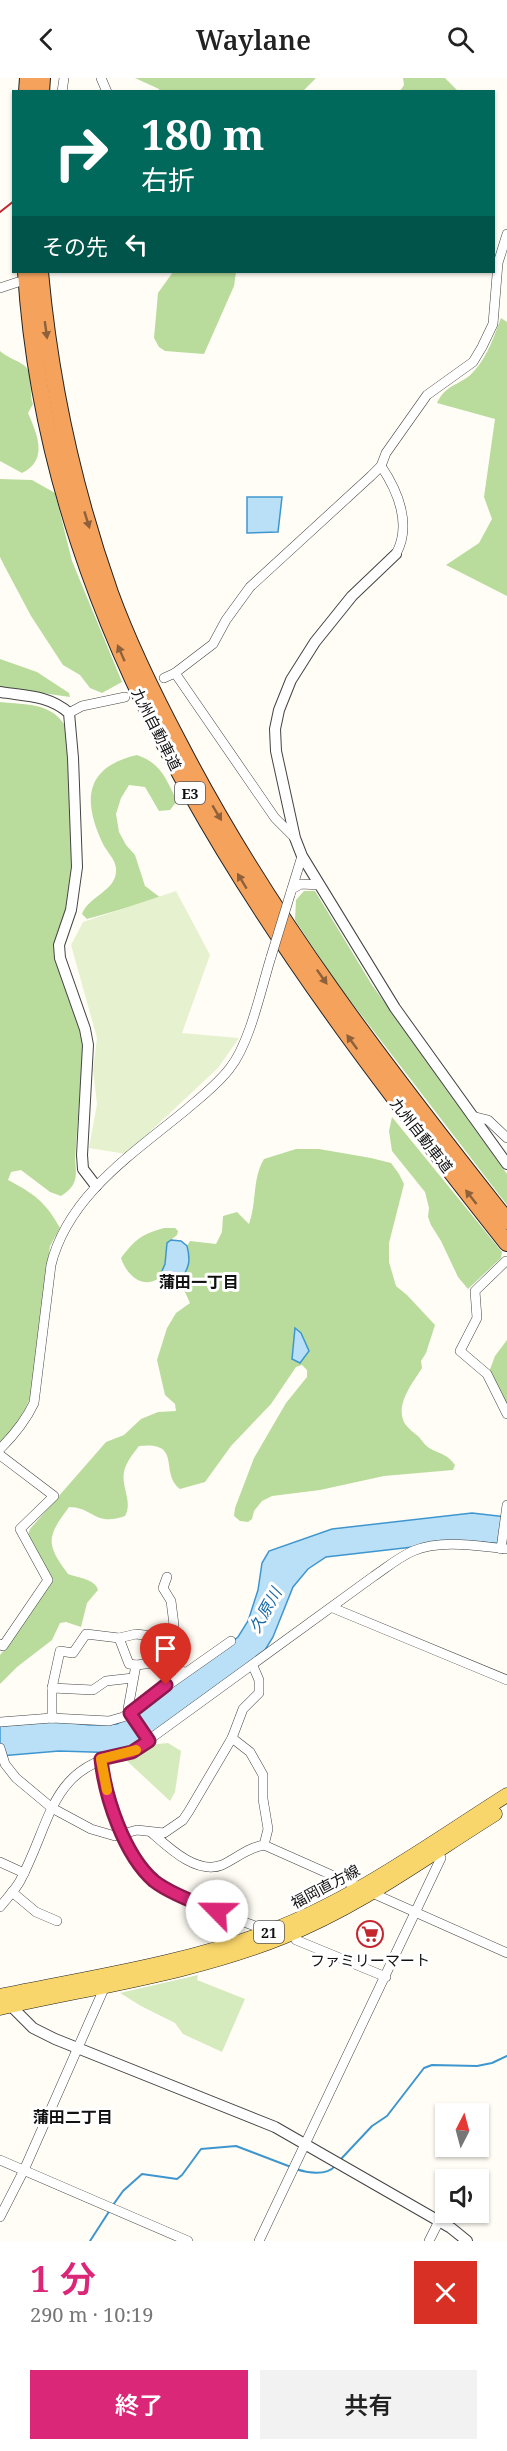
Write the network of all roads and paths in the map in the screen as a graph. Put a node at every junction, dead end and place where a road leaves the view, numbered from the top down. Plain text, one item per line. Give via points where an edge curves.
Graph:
1 (507, 234) edge
2 (40, 273) edge
3 (22, 277) edge
4 (0, 288) edge
5 (381, 466) junction
6 (396, 554) joint
7 (175, 673) junction
8 (164, 678) dead end
9 (0, 692) edge
10 (125, 697) dead end
11 (69, 713) junction
12 (295, 838) junction
13 (302, 856) junction
14 (320, 885) junction
15 (291, 892) junction
16 (472, 1116) junction
17 (507, 1138) edge
18 (507, 1164) edge
19 (96, 1186) junction
20 (507, 1221) edge
21 (507, 1243) edge
22 (506, 1261) edge
23 (507, 1414) edge
24 (0, 1449) edge
25 (0, 1455) edge
26 (507, 1509) edge
27 (503, 1547) edge
28 (167, 1577) dead end
29 (333, 1608) junction
30 (160, 1636) junction
31 (119, 1638) junction
32 (231, 1641) dead end
33 (0, 1644) edge
34 (154, 1663) junction
35 (136, 1665) junction
36 (253, 1666) junction
37 (185, 1672) junction
38 (133, 1678) junction
39 (507, 1680) edge
40 (52, 1688) junction
41 (130, 1713) junction
42 (52, 1718) junction
43 (0, 1722) edge
44 (232, 1738) junction
45 (149, 1741) junction
46 (0, 1748) edge
47 (101, 1759) junction
48 (507, 1795) edge
49 (507, 1806) edge
50 (52, 1808) junction
51 (152, 1833) junction
52 (122, 1835) junction
53 (264, 1845) junction
54 (437, 1851) junction
55 (0, 1862) edge
56 (24, 1874) junction
57 (366, 1890) junction
58 (12, 1892) junction
59 (0, 1907) edge
60 (415, 1912) junction
61 (57, 1921) dead end
62 (271, 1931) junction
63 (292, 1933) junction
64 (507, 1953) edge
65 (386, 1977) junction
66 (106, 1984) junction
67 (3, 2000) edge
68 (78, 2050) junction
69 (307, 2144) junction
70 (0, 2160) edge
71 (24, 2170) junction
72 (0, 2217) edge
73 (435, 2219) edge
74 (438, 2223) edge
75 (442, 2223) edge
76 (188, 2241) edge
77 (260, 2241) edge
78 (429, 2241) edge
79 (467, 2241) edge

1 - 5 street via 498,263 493,324 482,347 473,362 427,395
2 -> 20 highway, 九州自動車道 / E3 via 55,390 86,519 110,593 161,708 209,800 297,941 389,1070
3 - 4 street
21 -> 3 highway, 九州自動車道 / E3 via 378,1078 285,948 220,845 154,723 98,598 63,488 40,391
5 - 6 street via 404,523
5 - 7 street via 250,588 213,644
6 - 12 street via 315,642 285,692 275,729 276,751
7 - 8 street
7 - 12 street via 275,818
9 - 11 street via 46,699
10 - 11 street via 82,706
11 - 19 street via 77,867 71,910 59,945 88,1045 82,1155 83,1169
12 - 13 street
13 - 14 street
13 - 15 street
14 - 15 street via 301,884
14 - 16 street via 395,1008
15 - 19 street, bridge via 244,1042 231,1067 214,1086
16 - 17 street via 488,1120
16 - 18 street
19 - 24 street via 65,1228 55,1249 33,1403 15,1434
22 - 23 street via 475,1290 477,1318 460,1351 487,1374
25 - 33 street via 54,1496 20,1529 48,1580 3,1646
26 - 27 street
27 - 29 street via 452,1544 413,1551
28 - 30 street via 163,1588 171,1601 174,1625
29 - 36 street
29 - 39 street
30 - 31 street via 136,1634
30 - 34 street
31 - 35 street via 129,1664
31 - 40 street via 86,1634 73,1653 60,1651
32 - 37 street
34 - 35 street
34 - 37 street
35 - 38 street
36 - 44 street via 259,1693 243,1709
36 - 45 street
37 - 41 street
38 - 40 street via 106,1681 93,1690
38 - 41 street
40 - 42 street
41 - 42 street via 110,1721
41 - 45 street
42 - 43 street
44 - 51 street via 183,1820 164,1833
44 - 53 street via 250,1752 263,1775 268,1829
45 - 47 street via 132,1752
46 - 50 street via 4,1764 16,1778
47 - 50 street via 75,1776
47 - 52 street
48 - 57 main road, 福岡直方線 / 21
49 - 54 main road, 福岡直方線 / 21
50 - 52 street via 91,1829
50 - 56 street
51 - 52 street via 137,1830
51 - 53 street via 175,1853 209,1868 222,1865 251,1847
52 - 62 street via 140,1866 155,1882 199,1905
53 - 57 street
54 - 57 main road, 福岡直方線 / 21
54 - 60 street via 441,1858
55 - 56 street
56 - 58 street
57 - 60 street
57 - 62 main road, 福岡直方線 / 21
57 - 63 main road, 福岡直方線 / 21
58 - 59 street
58 - 61 street via 36,1912
60 - 64 street
60 - 65 street
62 - 67 main road, 福岡直方線 / 21
63 - 65 street via 296,1940
63 - 66 main road, 福岡直方線 / 21 via 203,1962
65 - 69 street
66 - 67 main road, 福岡直方線 / 21
66 - 68 street
67 - 68 street via 33,2028
68 - 69 street via 243,2113
68 - 71 street
69 - 73 street
69 - 77 street
70 - 71 street
71 - 72 street
71 - 76 street
74 - 78 street
75 - 79 street

